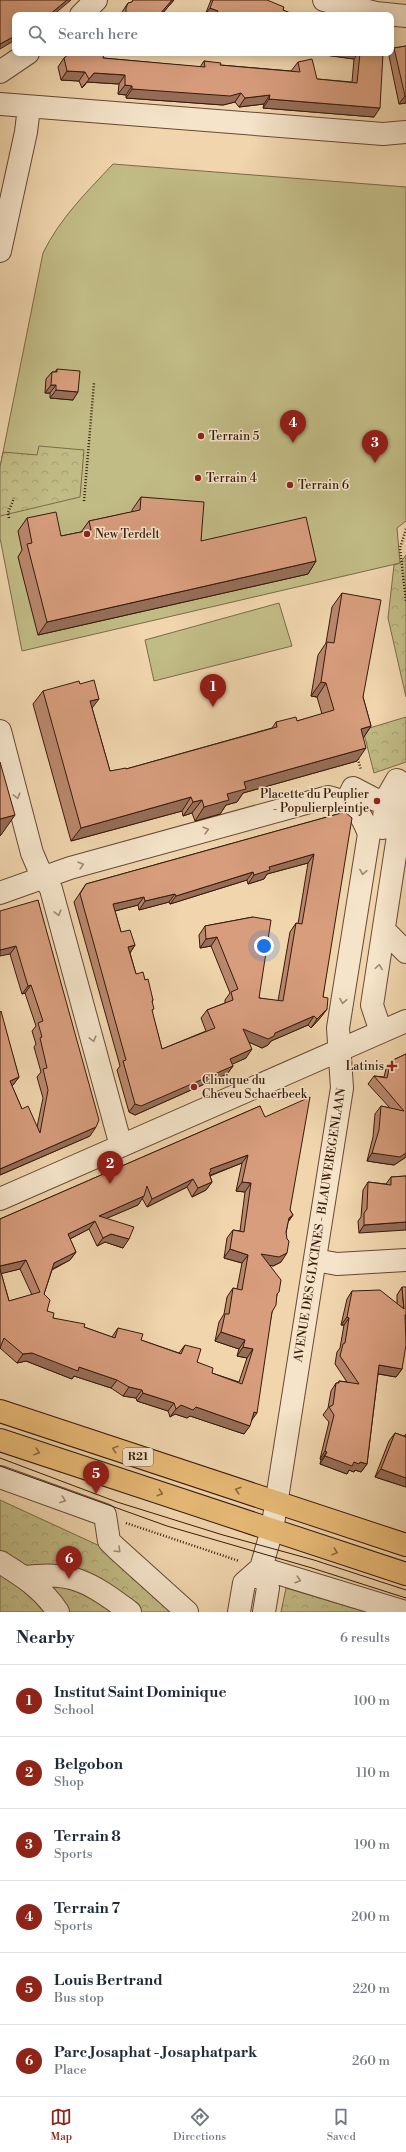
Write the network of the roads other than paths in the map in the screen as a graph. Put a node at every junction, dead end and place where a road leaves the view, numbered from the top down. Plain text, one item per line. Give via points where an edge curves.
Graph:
1 (96, 0) edge
2 (324, 0) edge
3 (85, 12) edge
4 (372, 12) edge
5 (394, 15) edge
6 (406, 16) edge
7 (24, 56) edge
8 (0, 72) edge
9 (0, 104) edge
10 (29, 107) junction
11 (406, 132) edge
12 (0, 251) edge
13 (0, 731) edge
14 (379, 791) edge
15 (383, 832) junction
16 (44, 877) junction
17 (0, 893) edge
18 (385, 931) junction
19 (406, 952) edge
20 (406, 1020) edge
21 (381, 1032) junction
22 (340, 1050) junction
23 (120, 1146) junction
24 (0, 1199) edge
25 (315, 1260) junction
26 (406, 1260) edge
27 (0, 1411) edge
28 (0, 1440) edge
29 (0, 1477) edge
30 (275, 1502) junction
31 (272, 1530) junction
32 (406, 1545) edge
33 (0, 1562) edge
34 (261, 1568) junction
35 (406, 1574) edge
36 (25, 1577) junction
37 (58, 1612) edge
38 (130, 1612) edge
39 (187, 1612) edge
40 (239, 1612) edge
41 (264, 1612) edge
42 (405, 1612) edge

1 - 3 street
2 - 4 street
5 - 6 street
7 - 8 street
9 - 10 street
10 - 11 street via 383,134
10 - 12 street
13 -> 16 street via 32,853
14 - 15 street
16 -> 15 street via 328,797 345,801
15 - 18 street
15 -> 22 street, AVENUE DES GLYCINES - BLAUWEREGENLAAN via 338,1028
16 - 17 street
16 -> 23 street via 51,889 117,1126
18 - 19 street
21 -> 18 street via 372,1005
20 - 21 street
21 - 22 street
22 - 23 street
22 - 25 street, AVENUE DES GLYCINES - BLAUWEREGENLAAN via 342,1088
23 - 24 street
25 - 26 street via 337,1264
25 - 30 street, AVENUE DES GLYCINES - BLAUWEREGENLAAN
30 -> 27 main road, R21
28 -> 31 main road, R21
29 -> 39 street via 105,1515 109,1540
30 - 31 street, AVENUE DES GLYCINES - BLAUWEREGENLAAN
30 - 32 main road, R21
31 - 34 street, AVENUE DES GLYCINES - BLAUWEREGENLAAN
31 -> 35 main road, R21
33 - 36 street
34 - 40 street via 244,1582
34 - 41 street via 268,1588
34 -> 42 street
36 - 37 street via 48,1597
36 - 38 street via 52,1576 80,1580

